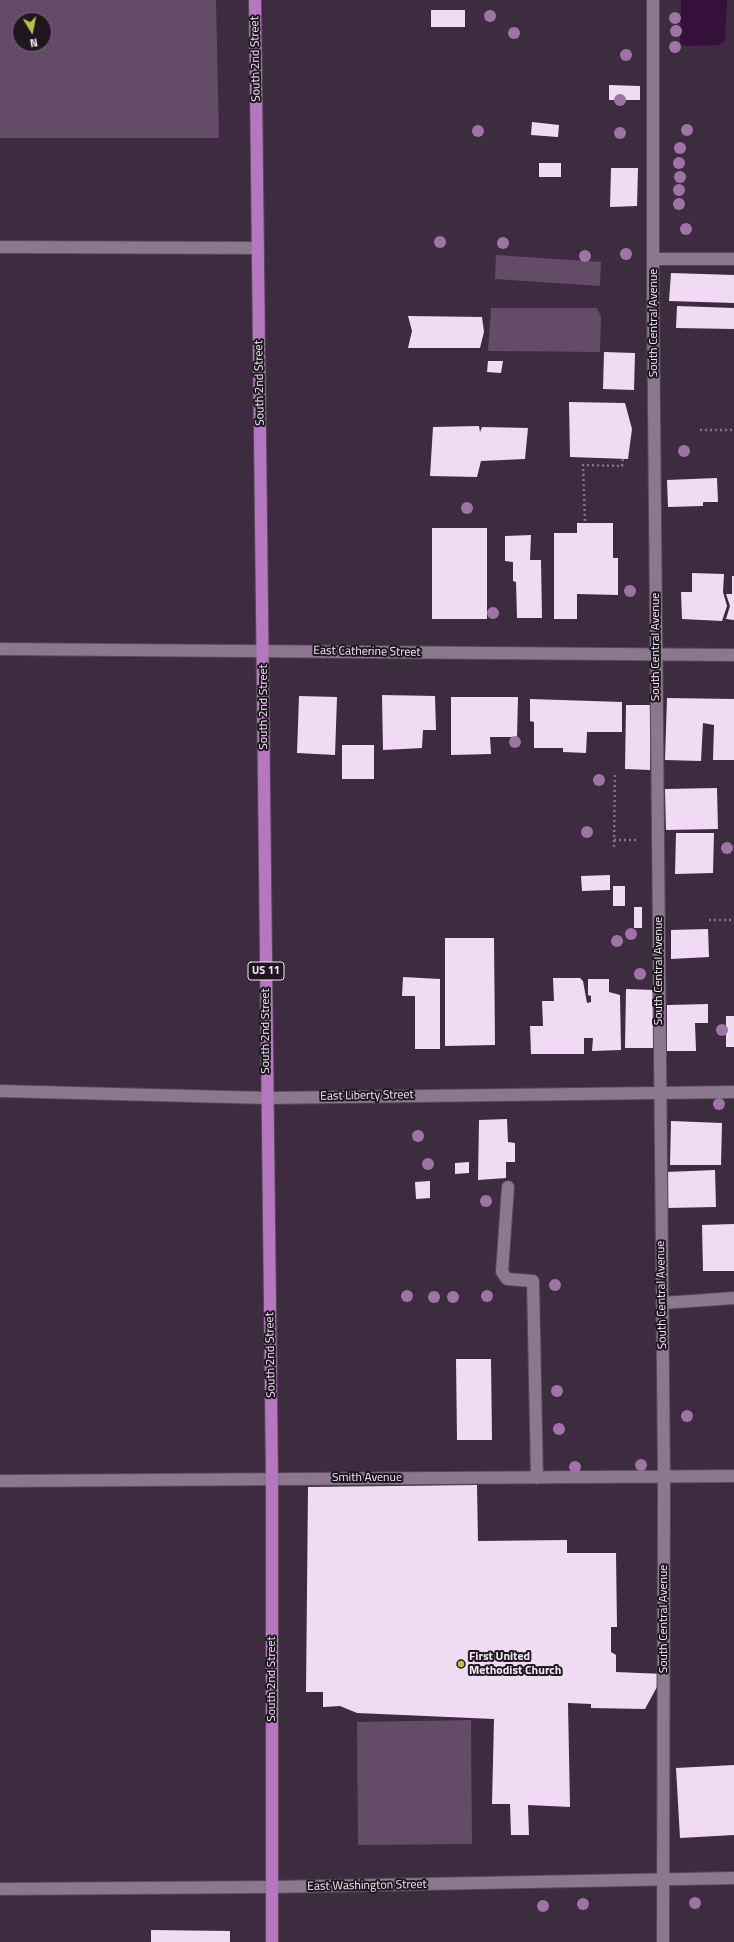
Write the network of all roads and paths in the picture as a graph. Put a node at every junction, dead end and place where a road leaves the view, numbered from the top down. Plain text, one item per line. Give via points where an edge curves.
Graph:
1 (255, 0) edge
2 (653, 0) edge
3 (0, 248) edge
4 (258, 248) junction
5 (654, 259) junction
6 (734, 259) edge
7 (700, 430) dead end
8 (734, 430) edge
9 (622, 459) dead end
10 (585, 521) dead end
11 (0, 649) edge
12 (263, 651) junction
13 (656, 654) junction
14 (734, 655) edge
15 (615, 772) dead end
16 (614, 840) junction
17 (644, 841) dead end
18 (614, 847) dead end
19 (709, 920) dead end
20 (734, 920) edge
21 (0, 1091) edge
22 (660, 1092) junction
23 (734, 1092) edge
24 (267, 1098) junction
25 (508, 1187) dead end
26 (734, 1298) edge
27 (663, 1303) junction
28 (734, 1476) edge
29 (664, 1477) junction
30 (537, 1478) junction
31 (272, 1479) junction
32 (0, 1481) edge
33 (734, 1878) edge
34 (663, 1879) junction
35 (271, 1887) junction
36 (0, 1889) edge
37 (272, 1942) edge
38 (663, 1942) edge

1 - 4 main road, South 2nd Street / US 11
2 - 5 street, South Central Avenue
3 - 4 street
4 - 12 main road, South 2nd Street / US 11
5 - 6 street
5 - 13 street, South Central Avenue
7 - 8 path
9 - 10 path via 622,466 583,465
11 - 12 street, East Catherine Street
12 - 13 street, East Catherine Street
12 - 24 main road, South 2nd Street / US 11
13 - 14 street, East Catherine Street
13 - 22 street, South Central Avenue
15 - 16 path
16 - 17 path
16 - 18 path
19 - 20 path
21 - 24 street, East Liberty Street
22 - 23 street, East Liberty Street
22 - 24 street, East Liberty Street
22 - 27 street, South Central Avenue
24 - 31 main road, South 2nd Street / US 11
25 - 30 street via 502,1272 507,1279 533,1281
26 - 27 street
27 - 29 street, South Central Avenue
28 - 29 street, Smith Avenue
29 - 30 street, Smith Avenue
29 - 34 street, South Central Avenue
30 - 31 street, Smith Avenue
31 - 32 street, Smith Avenue
31 - 35 main road, South 2nd Street / US 11
33 - 34 street, East Washington Street
34 - 35 street, East Washington Street
34 - 38 street, South Central Avenue
35 - 36 street, East Washington Street
35 - 37 main road, South 2nd Street / US 11

